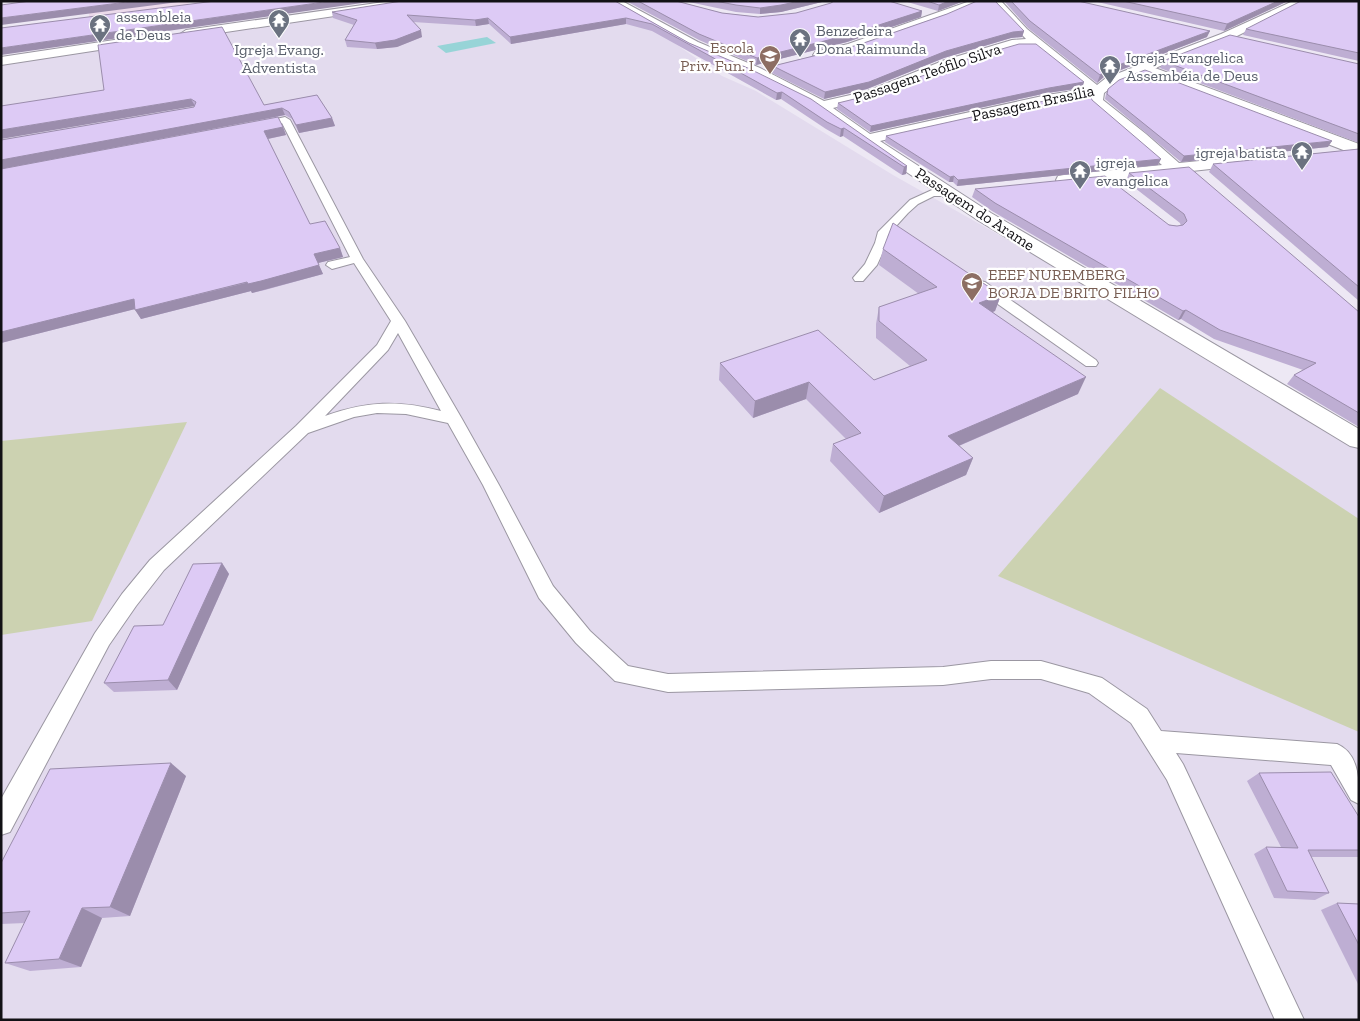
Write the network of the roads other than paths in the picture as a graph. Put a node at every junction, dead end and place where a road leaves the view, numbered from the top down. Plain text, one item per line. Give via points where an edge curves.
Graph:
1 (415, 1) edge
2 (981, 1) edge
3 (995, 1) edge
4 (1302, 1) edge
5 (382, 3) edge
6 (620, 5) edge
7 (644, 5) edge
8 (922, 12) edge
9 (941, 17) junction
10 (695, 29) edge
11 (1207, 33) edge
12 (177, 35) edge
13 (678, 36) junction
14 (1225, 38) junction
15 (148, 39) edge
16 (1244, 42) edge
17 (1038, 43) junction
18 (812, 57) edge
19 (1, 61) edge
20 (774, 66) edge
21 (1143, 69) junction
22 (755, 71) junction
23 (1097, 92) junction
24 (828, 112) junction
25 (246, 128) edge
26 (867, 139) junction
27 (1358, 150) edge
28 (1327, 153) edge
29 (1268, 159) edge
30 (1182, 168) junction
31 (1106, 176) junction
32 (1048, 182) edge
33 (1210, 186) edge
34 (971, 190) dead end
35 (952, 192) junction
36 (1126, 192) edge
37 (358, 259) junction
38 (332, 265) dead end
39 (860, 278) dead end
40 (972, 279) edge
41 (398, 321) junction
42 (1091, 363) dead end
43 (454, 419) junction
44 (302, 430) junction
45 (1359, 440) edge
46 (1155, 741) junction
47 (1359, 792) edge
48 (1, 823) edge
49 (1290, 1020) edge

1 - 5 street
2 - 9 street
3 - 17 street
4 - 14 street, Passagem Brasília
5 - 12 street
6 - 7 street
6 - 13 street, Passagem do Arame
8 - 9 street
9 - 18 street
10 - 13 street
11 - 14 street
13 - 22 street, Passagem do Arame
14 - 16 street
14 - 21 street, Passagem Brasília
15 - 19 street
17 - 23 street
17 - 24 street, Passagem Teófilo Silva via 1016,43 967,58 873,94 823,106
20 - 22 street
21 - 23 street, Passagem Brasília via 1111,81
21 - 27 street
22 - 24 street, Passagem do Arame via 816,102
23 - 26 street, Passagem Brasília via 1047,99
23 - 30 street via 1096,101
24 - 26 street, Passagem do Arame
25 - 37 lane via 285,120
26 - 35 street, Passagem do Arame
27 - 28 street
29 - 30 street
30 - 31 street
30 - 33 street
31 - 32 street
31 - 36 street
34 - 35 street
35 - 39 lane via 932,193 914,202 896,226 882,234 871,265
35 - 45 street, Passagem do Arame via 1062,264
37 - 38 lane
37 - 41 lane
40 - 42 lane
41 - 43 lane
41 - 44 lane via 383,347
43 - 44 lane via 415,410 378,408 343,415
43 - 46 lane via 546,592 583,637 622,674 668,682 943,676 991,670 1041,670 1096,684 1139,716
44 - 48 lane via 158,565 130,600 102,640
46 - 47 lane via 1337,755
46 - 49 lane via 1175,772

